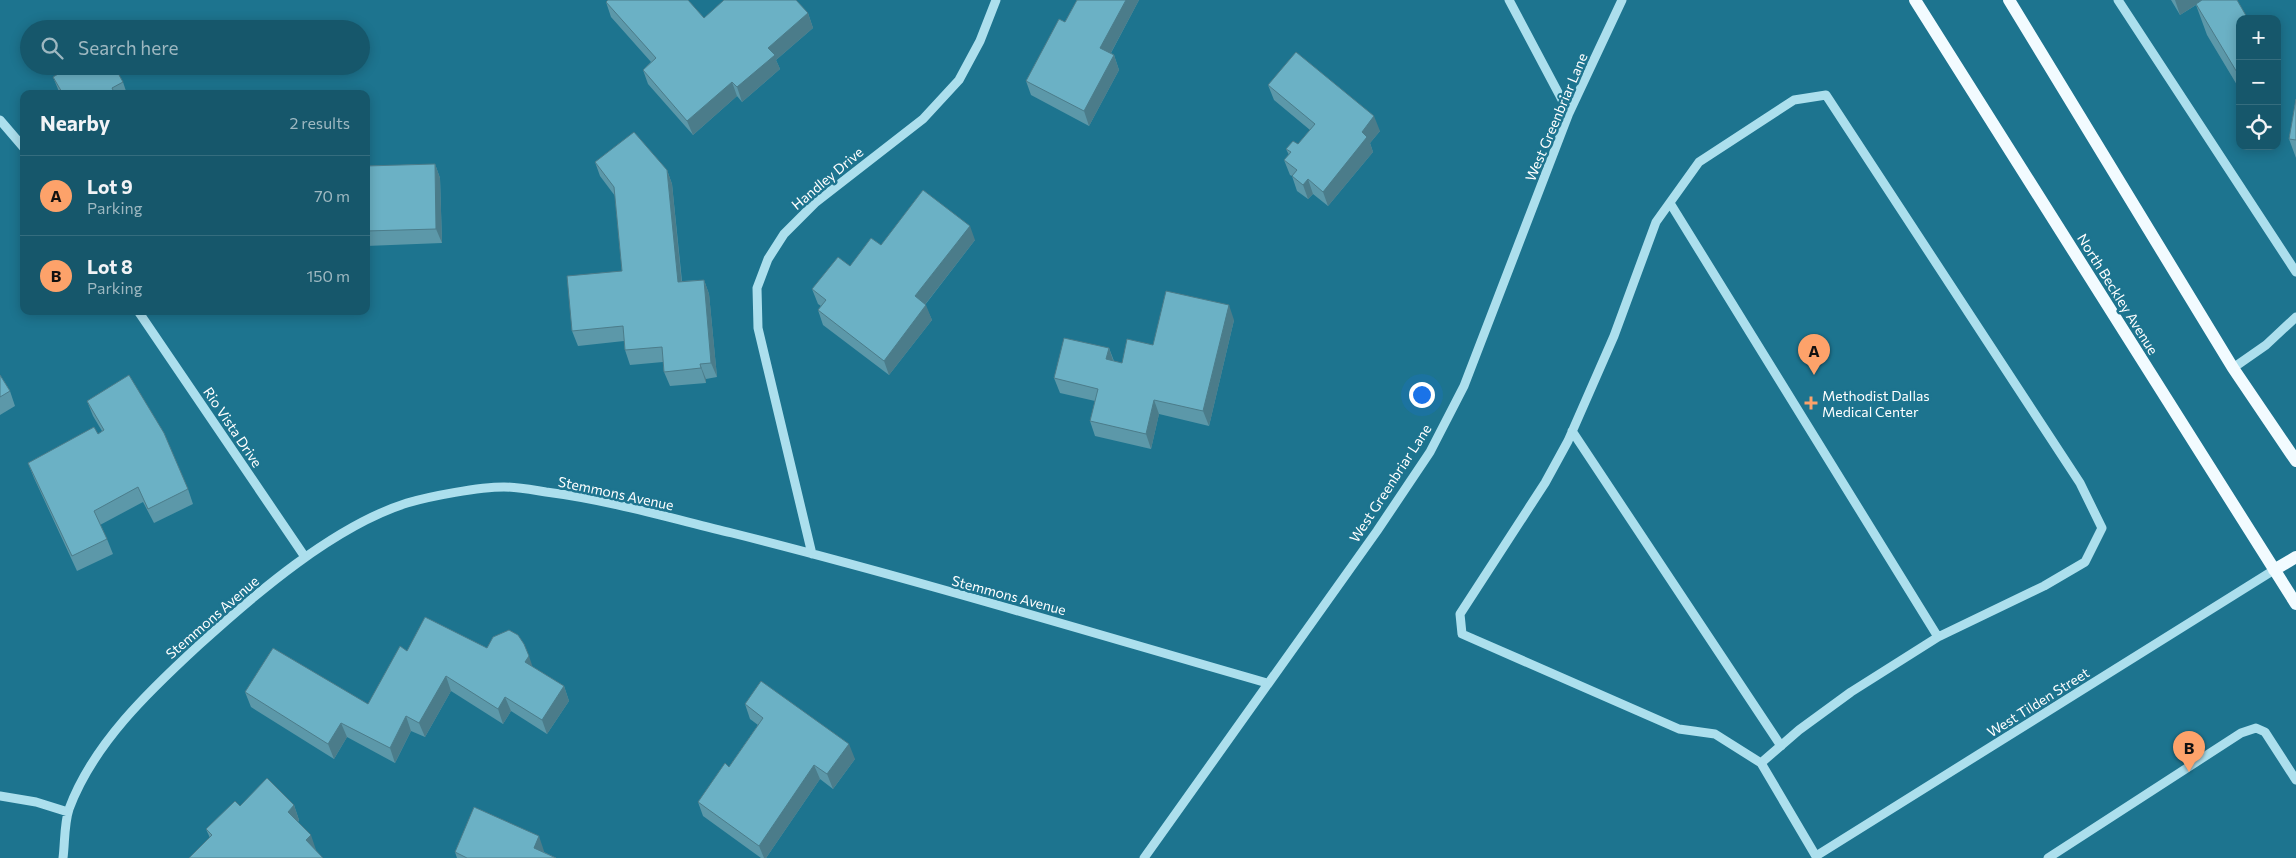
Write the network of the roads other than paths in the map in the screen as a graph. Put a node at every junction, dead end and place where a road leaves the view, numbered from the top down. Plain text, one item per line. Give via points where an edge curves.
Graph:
1 (996, 0) edge
2 (1509, 0) edge
3 (1622, 0) edge
4 (1915, 0) edge
5 (2009, 0) edge
6 (2118, 0) edge
7 (1569, 114) junction
8 (0, 120) edge
9 (20, 143) edge
10 (1670, 203) junction
11 (2296, 272) edge
12 (141, 315) edge
13 (2296, 317) edge
14 (2233, 368) junction
15 (1572, 430) junction
16 (2296, 461) edge
17 (812, 554) junction
18 (2296, 557) edge
19 (305, 558) junction
20 (2274, 570) junction
21 (2296, 604) edge
22 (1938, 637) junction
23 (1267, 683) junction
24 (1781, 746) junction
25 (1762, 763) junction
26 (2296, 780) edge
27 (0, 796) edge
28 (68, 812) junction
29 (1817, 857) edge
30 (63, 858) edge
31 (1144, 858) edge
32 (2048, 858) edge

1 - 17 street, Handley Drive via 980,41 959,80 923,119 815,203 784,234 768,259 757,288 758,328
2 - 7 street
3 - 7 street, West Greenbriar Lane
4 - 20 main road, North Beckley Avenue
5 - 14 main road
6 - 11 street
7 - 23 street, West Greenbriar Lane via 1464,386 1434,444 1377,531
8 - 9 street
10 - 15 street via 1656,222 1614,336
10 - 22 street
10 - 22 street via 1699,162 1794,100 1826,95 2080,483 2102,528 2085,562 2044,586
12 - 19 street, Rio Vista Drive
13 - 14 street via 2266,345
14 - 16 main road
15 - 24 street
15 - 25 street via 1545,483 1460,614 1462,634 1679,730 1716,734
17 - 19 street, Stemmons Avenue via 629,507 505,487 406,503 361,523
17 - 23 street, Stemmons Avenue
18 - 20 main road
19 - 28 street, Stemmons Avenue via 230,617 168,674 109,740 88,770
20 - 21 main road, North Beckley Avenue
20 - 29 street, West Tilden Street
22 - 24 street via 1851,692
23 - 31 street, West Greenbriar Lane
24 - 25 street
25 - 29 street
26 - 32 street via 2265,732 2256,728 2241,733
27 - 28 street
28 - 30 street, Stemmons Avenue

